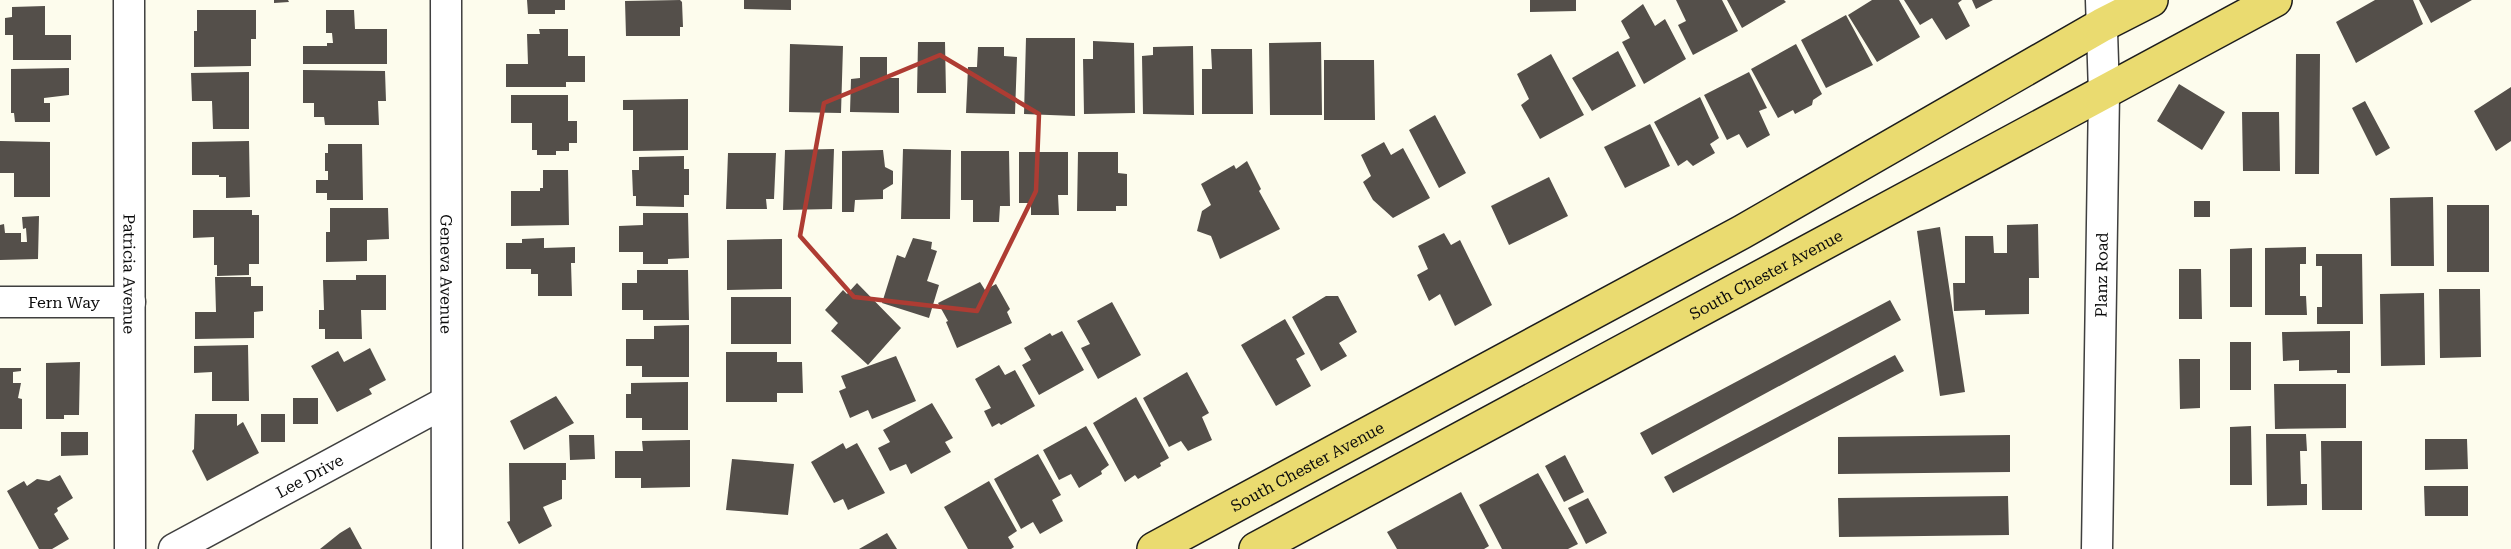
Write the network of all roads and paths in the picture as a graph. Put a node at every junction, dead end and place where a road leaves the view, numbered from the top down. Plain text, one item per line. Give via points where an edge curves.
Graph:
1 (129, 0) edge
2 (446, 0) edge
3 (2151, 0) edge
4 (2275, 0) edge
5 (2102, 12) edge
6 (2104, 93) junction
7 (0, 302) edge
8 (130, 302) junction
9 (446, 402) junction
10 (130, 549) edge
11 (174, 549) edge
12 (447, 549) edge
13 (1154, 549) edge
14 (1256, 549) edge
15 (2097, 549) edge

1 - 8 street, Patricia Avenue
2 - 9 street, Geneva Avenue
3 - 5 main road, South Chester Avenue
4 - 6 main road, South Chester Avenue
5 - 6 street, Planz Road
5 - 13 main road, South Chester Avenue via 1742,232
6 - 14 main road, South Chester Avenue
6 - 15 street, Planz Road
7 - 8 street, Fern Way
8 - 10 street, Patricia Avenue
9 - 11 street, Lee Drive
9 - 12 street, Geneva Avenue

